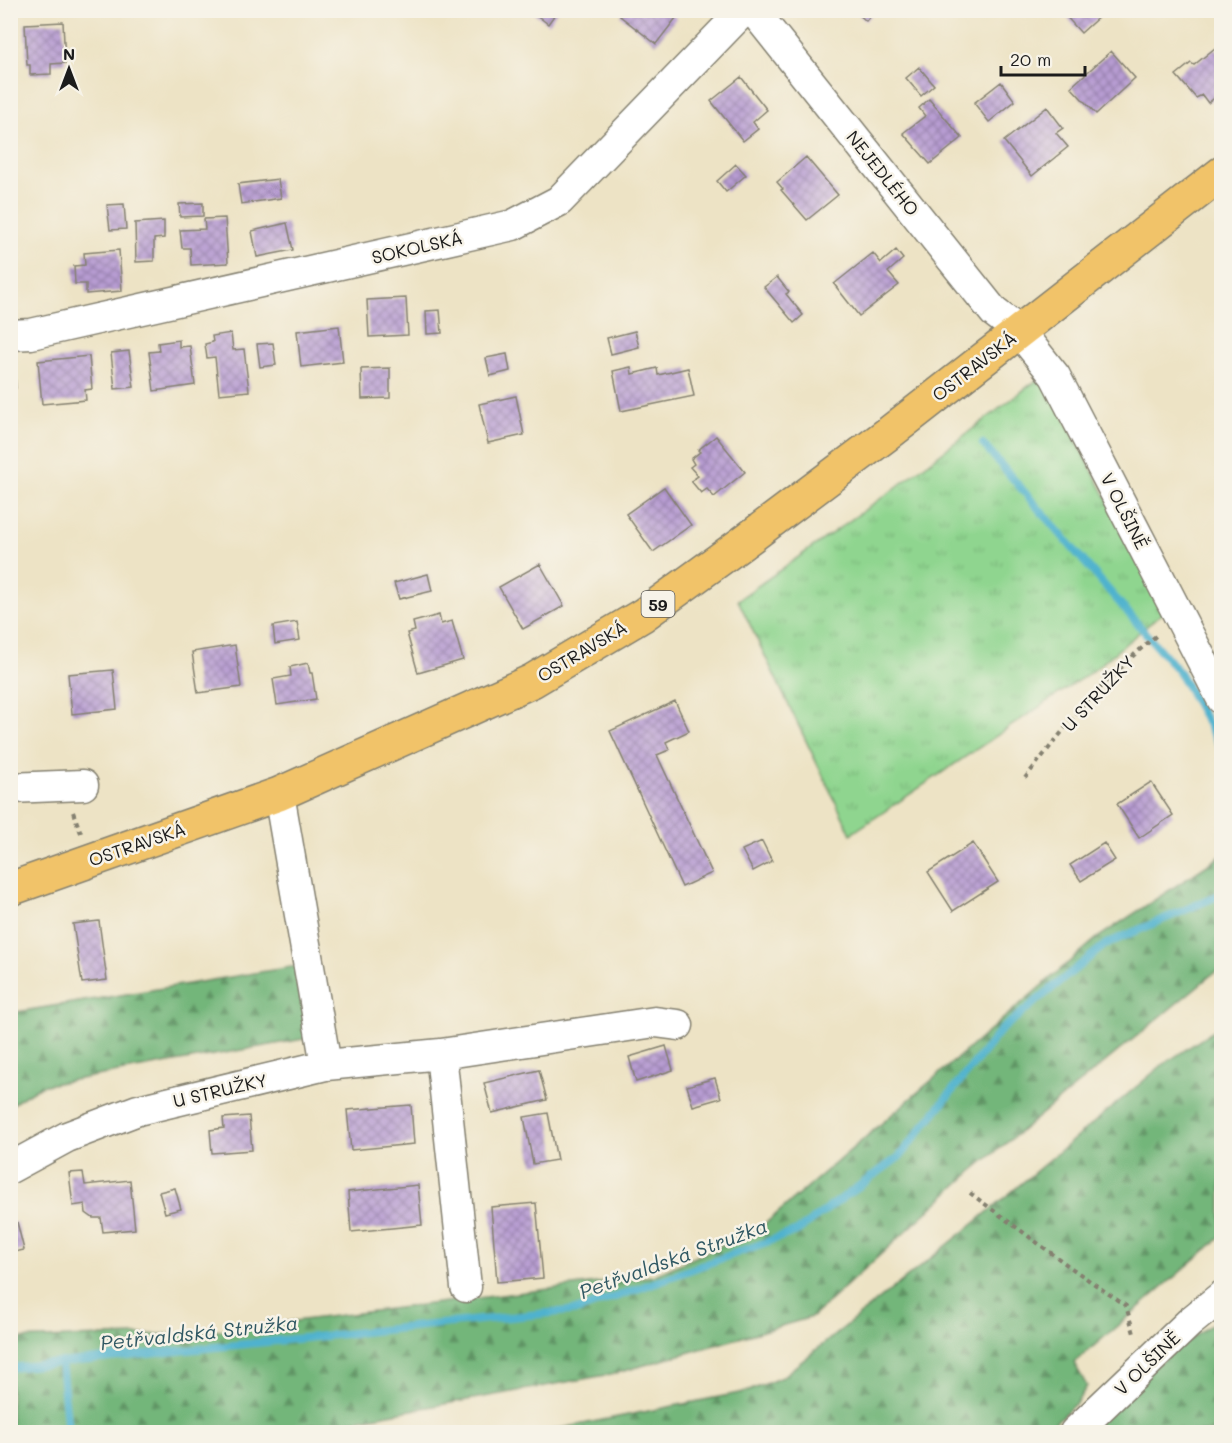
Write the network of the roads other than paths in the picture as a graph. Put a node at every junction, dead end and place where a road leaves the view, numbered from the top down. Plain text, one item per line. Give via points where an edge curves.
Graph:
1 (744, 10) edge
2 (753, 10) edge
3 (1221, 172) edge
4 (1019, 330) junction
5 (10, 335) edge
6 (1221, 699) edge
7 (82, 785) dead end
8 (10, 788) edge
9 (279, 794) junction
10 (10, 889) edge
11 (678, 1025) dead end
12 (441, 1054) junction
13 (326, 1065) junction
14 (10, 1168) edge
15 (466, 1287) dead end
16 (1221, 1296) edge
17 (1075, 1432) edge

1 - 5 street, SOKOLSKÁ via 559,201 513,225 31,334
2 - 4 street, NEJEDLÉHO via 994,312
3 - 4 main road, OSTRAVSKÁ / 59
4 - 6 street, V OLŠINĚ via 1055,376
4 - 9 main road, OSTRAVSKÁ / 59 via 889,433 643,615 532,681
7 - 8 street
9 - 10 main road, OSTRAVSKÁ / 59
9 - 13 street
11 - 12 street, U STRUŽKY via 655,1022
12 - 13 street, U STRUŽKY
12 - 15 street
13 - 14 street, U STRUŽKY via 138,1110 67,1137
16 - 17 street, V OLŠINĚ

